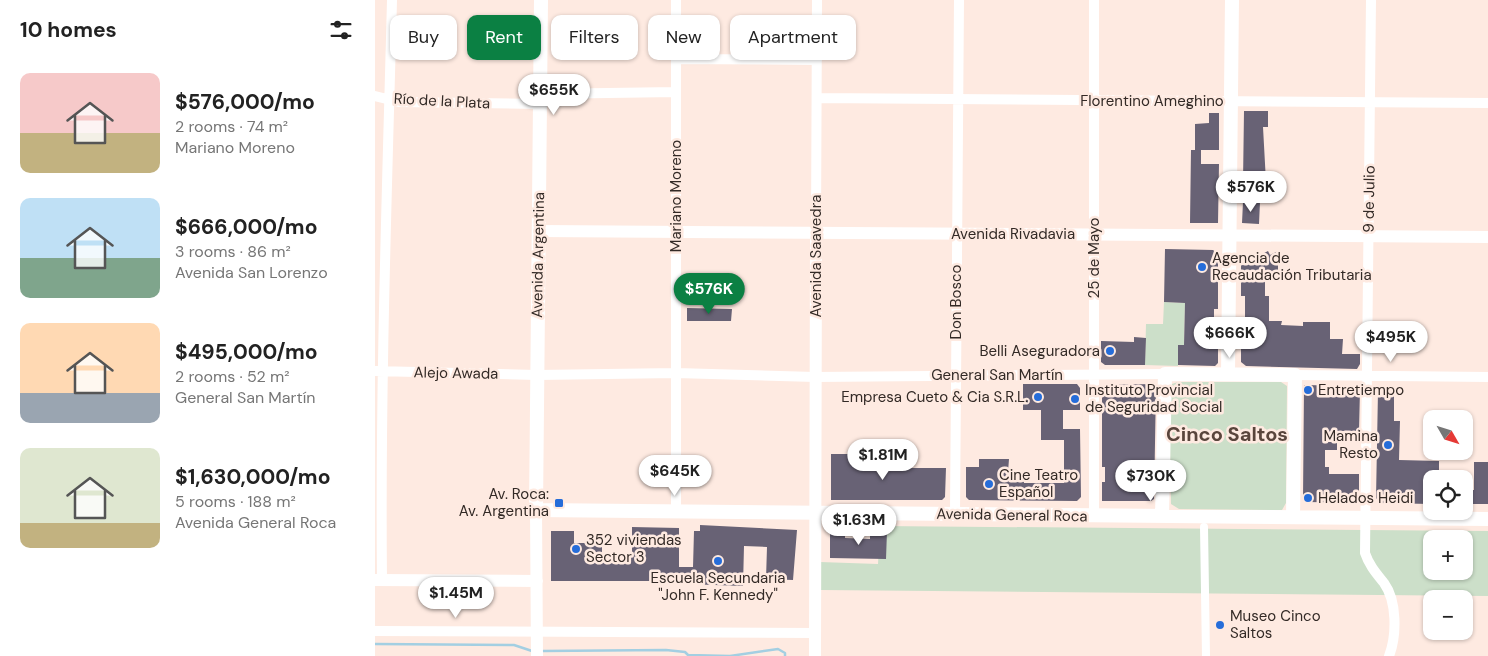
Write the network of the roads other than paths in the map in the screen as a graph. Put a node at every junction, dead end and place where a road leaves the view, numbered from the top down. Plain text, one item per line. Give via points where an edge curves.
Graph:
1 (392, 0) edge
2 (541, 0) edge
3 (676, 0) edge
4 (817, 0) edge
5 (959, 0) edge
6 (1094, 0) edge
7 (1232, 0) edge
8 (1371, 0) edge
9 (676, 15) edge
10 (817, 15) edge
11 (676, 60) edge
12 (817, 60) edge
13 (676, 92) junction
14 (375, 96) edge
15 (817, 98) junction
16 (389, 99) junction
17 (540, 99) junction
18 (958, 99) junction
19 (1094, 100) junction
20 (1231, 101) junction
21 (1370, 102) junction
22 (1488, 103) edge
23 (380, 231) edge
24 (539, 231) junction
25 (676, 232) junction
26 (816, 233) junction
27 (957, 234) junction
28 (1094, 235) junction
29 (1229, 236) junction
30 (1369, 237) junction
31 (1488, 237) edge
32 (379, 371) edge
33 (676, 373) junction
34 (1165, 374) junction
35 (1228, 374) junction
36 (537, 375) junction
37 (956, 375) junction
38 (1094, 375) junction
39 (1295, 375) junction
40 (1367, 376) junction
41 (815, 377) junction
42 (1488, 377) edge
43 (378, 472) edge
44 (536, 510) junction
45 (676, 511) junction
46 (814, 513) junction
47 (955, 514) junction
48 (1094, 515) junction
49 (1162, 516) junction
50 (1293, 517) junction
51 (1365, 518) junction
52 (1488, 519) edge
53 (1204, 527) dead end
54 (378, 581) edge
55 (537, 581) junction
56 (375, 631) edge
57 (537, 632) junction
58 (815, 633) junction
59 (537, 656) edge
60 (815, 656) edge
61 (1206, 656) edge
62 (1389, 656) edge

1 - 16 street
2 - 17 main road, Avenida Argentina
3 - 9 street, Mariano Moreno
4 - 10 street, Avenida Saavedra
5 - 18 street, Don Bosco
6 - 19 street, 25 de Mayo
7 - 20 main road
8 - 21 street, 9 de Julio
11 - 13 street, Mariano Moreno
12 - 15 street, Avenida Saavedra
13 - 17 street
13 - 25 street, Mariano Moreno
14 - 16 street, Río de la Plata
15 - 18 street, Florentino Ameghino
15 - 26 street, Avenida Saavedra
16 - 17 street, Río de la Plata via 399,102
16 - 23 street
17 - 24 main road, Avenida Argentina
18 - 19 street, Florentino Ameghino
18 - 27 street, Don Bosco
19 - 20 street, Florentino Ameghino
19 - 28 street, 25 de Mayo
20 - 21 street, Florentino Ameghino
20 - 29 main road
21 - 22 street, Florentino Ameghino
21 - 30 street, 9 de Julio
23 - 32 street
24 - 25 street, Avenida Rivadavia
24 - 36 main road, Avenida Argentina
25 - 26 street, Avenida Rivadavia
25 - 33 street, Mariano Moreno
26 - 27 street, Avenida Rivadavia
26 - 41 street, Avenida Saavedra
27 - 28 street, Avenida Rivadavia
27 - 37 street, Don Bosco
28 - 29 street, Avenida Rivadavia
28 - 38 street, 25 de Mayo
29 - 30 street, Avenida Rivadavia
29 - 35 main road
30 - 31 street, Avenida Rivadavia
30 - 40 street, 9 de Julio
32 - 36 street, Alejo Awada
32 - 43 street
33 - 36 street, General San Martín
33 - 41 street, General San Martín
33 - 45 street, Mariano Moreno
34 - 35 main road, General San Martín
34 - 38 street, General San Martín
34 - 49 main road
35 - 39 main road, General San Martín
36 - 44 main road, Avenida Argentina
37 - 38 street, General San Martín
37 - 41 street, General San Martín
37 - 47 street, Don Bosco
38 - 48 street, 25 de Mayo
39 - 40 street, General San Martín
39 - 50 main road
40 - 42 street, General San Martín
40 - 51 street, 9 de Julio
41 - 46 street, Avenida Saavedra
43 - 54 street
44 - 45 main road, Avenida General Roca
44 - 55 street
45 - 46 main road, Avenida General Roca
46 - 47 main road, Avenida General Roca
46 - 58 street, Avenida Saavedra
47 - 48 main road, Avenida General Roca
48 - 49 main road, Avenida General Roca
49 - 50 main road, Avenida General Roca
50 - 51 main road, Avenida General Roca
51 - 52 main road, Avenida General Roca
51 - 62 street, 9 de Julio via 1365,553 1391,596 1393,637
53 - 61 street
54 - 55 street
55 - 57 street
56 - 57 street
57 - 58 street
57 - 59 street
58 - 60 street, Avenida Saavedra

